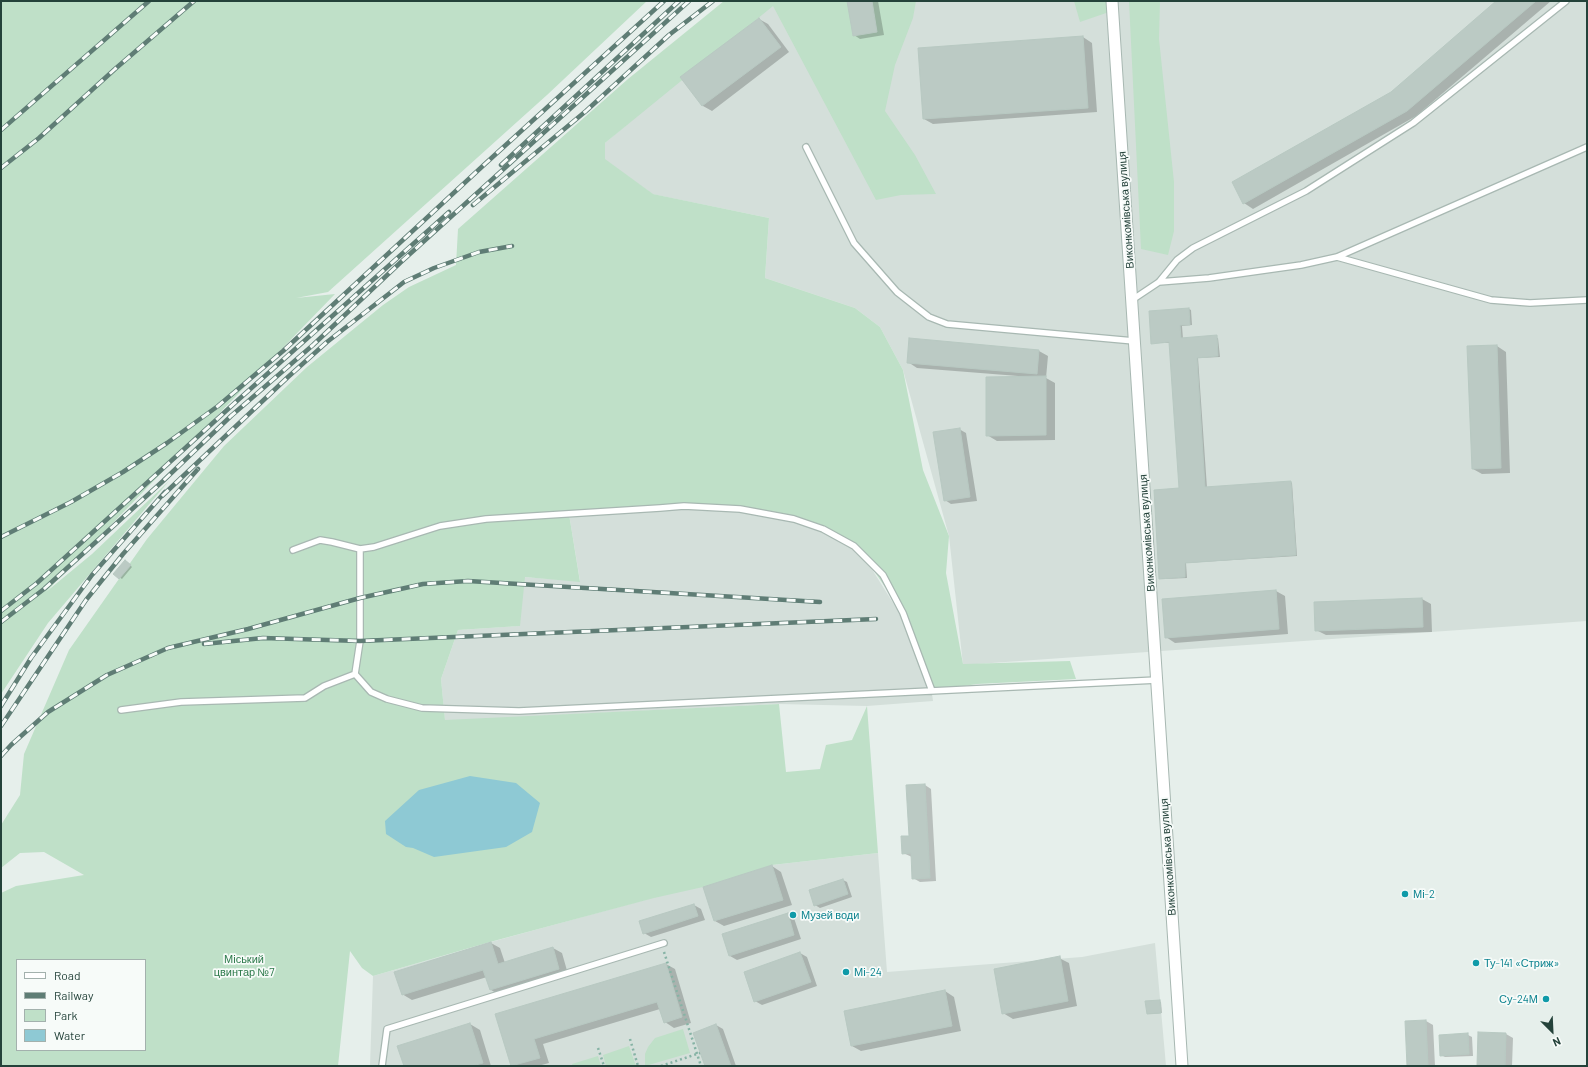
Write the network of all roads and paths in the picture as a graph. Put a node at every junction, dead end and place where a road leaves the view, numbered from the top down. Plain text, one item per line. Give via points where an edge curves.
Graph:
1 (1112, 1) edge
2 (1566, 1) edge
3 (806, 147) dead end
4 (1587, 147) edge
5 (1337, 257) junction
6 (1159, 282) junction
7 (1132, 300) junction
8 (1587, 300) edge
9 (1134, 341) junction
10 (360, 549) junction
11 (292, 550) dead end
12 (355, 674) junction
13 (1157, 680) junction
14 (932, 691) junction
15 (121, 710) dead end
16 (663, 944) joint
17 (630, 1039) dead end
18 (598, 1048) dead end
19 (699, 1054) junction
20 (382, 1066) edge
21 (604, 1066) edge
22 (638, 1066) edge
23 (661, 1066) edge
24 (701, 1066) edge
25 (1182, 1066) edge

1 - 7 street, Виконкомівська вулиця
2 - 6 lane via 1413,123 1306,191 1193,248 1177,260
3 - 9 lane via 854,243 897,292 929,317 947,324
4 - 5 lane
5 - 6 lane via 1301,266
5 - 8 lane via 1491,300 1530,303
6 - 7 lane
7 - 9 street, Виконкомівська вулиця
9 - 13 street, Виконкомівська вулиця
10 - 11 lane via 320,540
10 - 12 lane via 360,641
10 - 14 lane via 440,526 486,519 684,506 740,509 794,519 823,529 854,546 883,575 903,613
12 - 14 lane via 371,692 422,708 519,712
12 - 15 lane via 324,686 305,698 181,702
13 - 14 lane
13 - 25 street, Виконкомівська вулиця
16 - 19 path
16 - 20 lane via 387,1029
17 - 22 path
18 - 21 path
19 - 23 path
19 - 24 path

